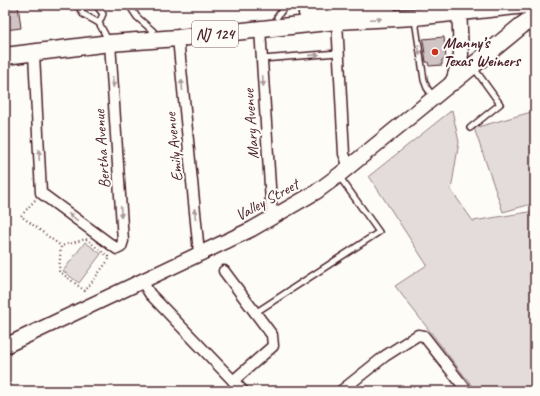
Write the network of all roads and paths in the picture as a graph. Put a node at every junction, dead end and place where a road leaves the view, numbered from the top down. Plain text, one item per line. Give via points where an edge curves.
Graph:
1 (78, 5) edge
2 (96, 5) edge
3 (129, 5) edge
4 (377, 5) edge
5 (526, 5) edge
6 (459, 9) edge
7 (282, 11) edge
8 (319, 13) edge
9 (535, 16) edge
10 (415, 17) junction
11 (337, 21) junction
12 (99, 23) junction
13 (260, 29) junction
14 (153, 31) junction
15 (178, 38) junction
16 (110, 43) junction
17 (338, 52) junction
18 (34, 54) junction
19 (5, 56) edge
20 (262, 59) junction
21 (473, 67) junction
22 (453, 82) junction
23 (434, 98) junction
24 (470, 128) dead end
25 (344, 171) junction
26 (41, 193) junction
27 (272, 218) junction
28 (60, 246) junction
29 (199, 253) junction
30 (224, 271) dead end
31 (142, 281) junction
32 (255, 313) junction
33 (5, 346) edge
34 (233, 381) junction
35 (242, 391) edge
36 (341, 391) edge
37 (467, 391) edge

1 - 12 lane via 83,14
2 - 12 lane via 103,14
3 - 14 lane via 137,17
4 - 8 main road, NJ 124
5 - 6 main road, NJ 124
6 - 10 main road, NJ 124
6 - 22 main road via 460,55
7 - 8 main road, NJ 124
7 - 14 main road, NJ 124
8 - 11 main road, NJ 124
8 - 13 main road, NJ 124
9 - 21 main road
11 -> 10 main road, NJ 124
10 -> 23 lane via 424,80
11 - 17 street
12 - 16 lane
13 - 15 main road, NJ 124
13 - 20 street, Mary Avenue
14 - 16 main road, NJ 124
15 - 16 main road, NJ 124
29 -> 15 street, Emily Avenue
16 - 18 main road, NJ 124
16 -> 26 street, Bertha Avenue via 123,241 121,247 115,249
20 -> 17 lane
17 - 25 street
18 - 19 main road, NJ 124
26 -> 18 street
20 -> 27 street, Mary Avenue
21 - 22 main road
21 - 24 lane via 500,104
22 - 23 main road, Valley Street
23 - 25 main road, Valley Street
25 - 27 main road, Valley Street via 316,192
25 - 32 lane via 379,232
26 - 28 path via 21,216
27 - 29 main road, Valley Street
28 - 28 path via 59,271 85,291 110,258 86,239
29 - 31 main road, Valley Street
30 - 32 street
31 - 33 main road, Valley Street
31 - 34 street via 150,294
32 - 34 street via 272,335 273,346
34 - 35 street
36 - 37 street via 385,356 418,335 424,336

